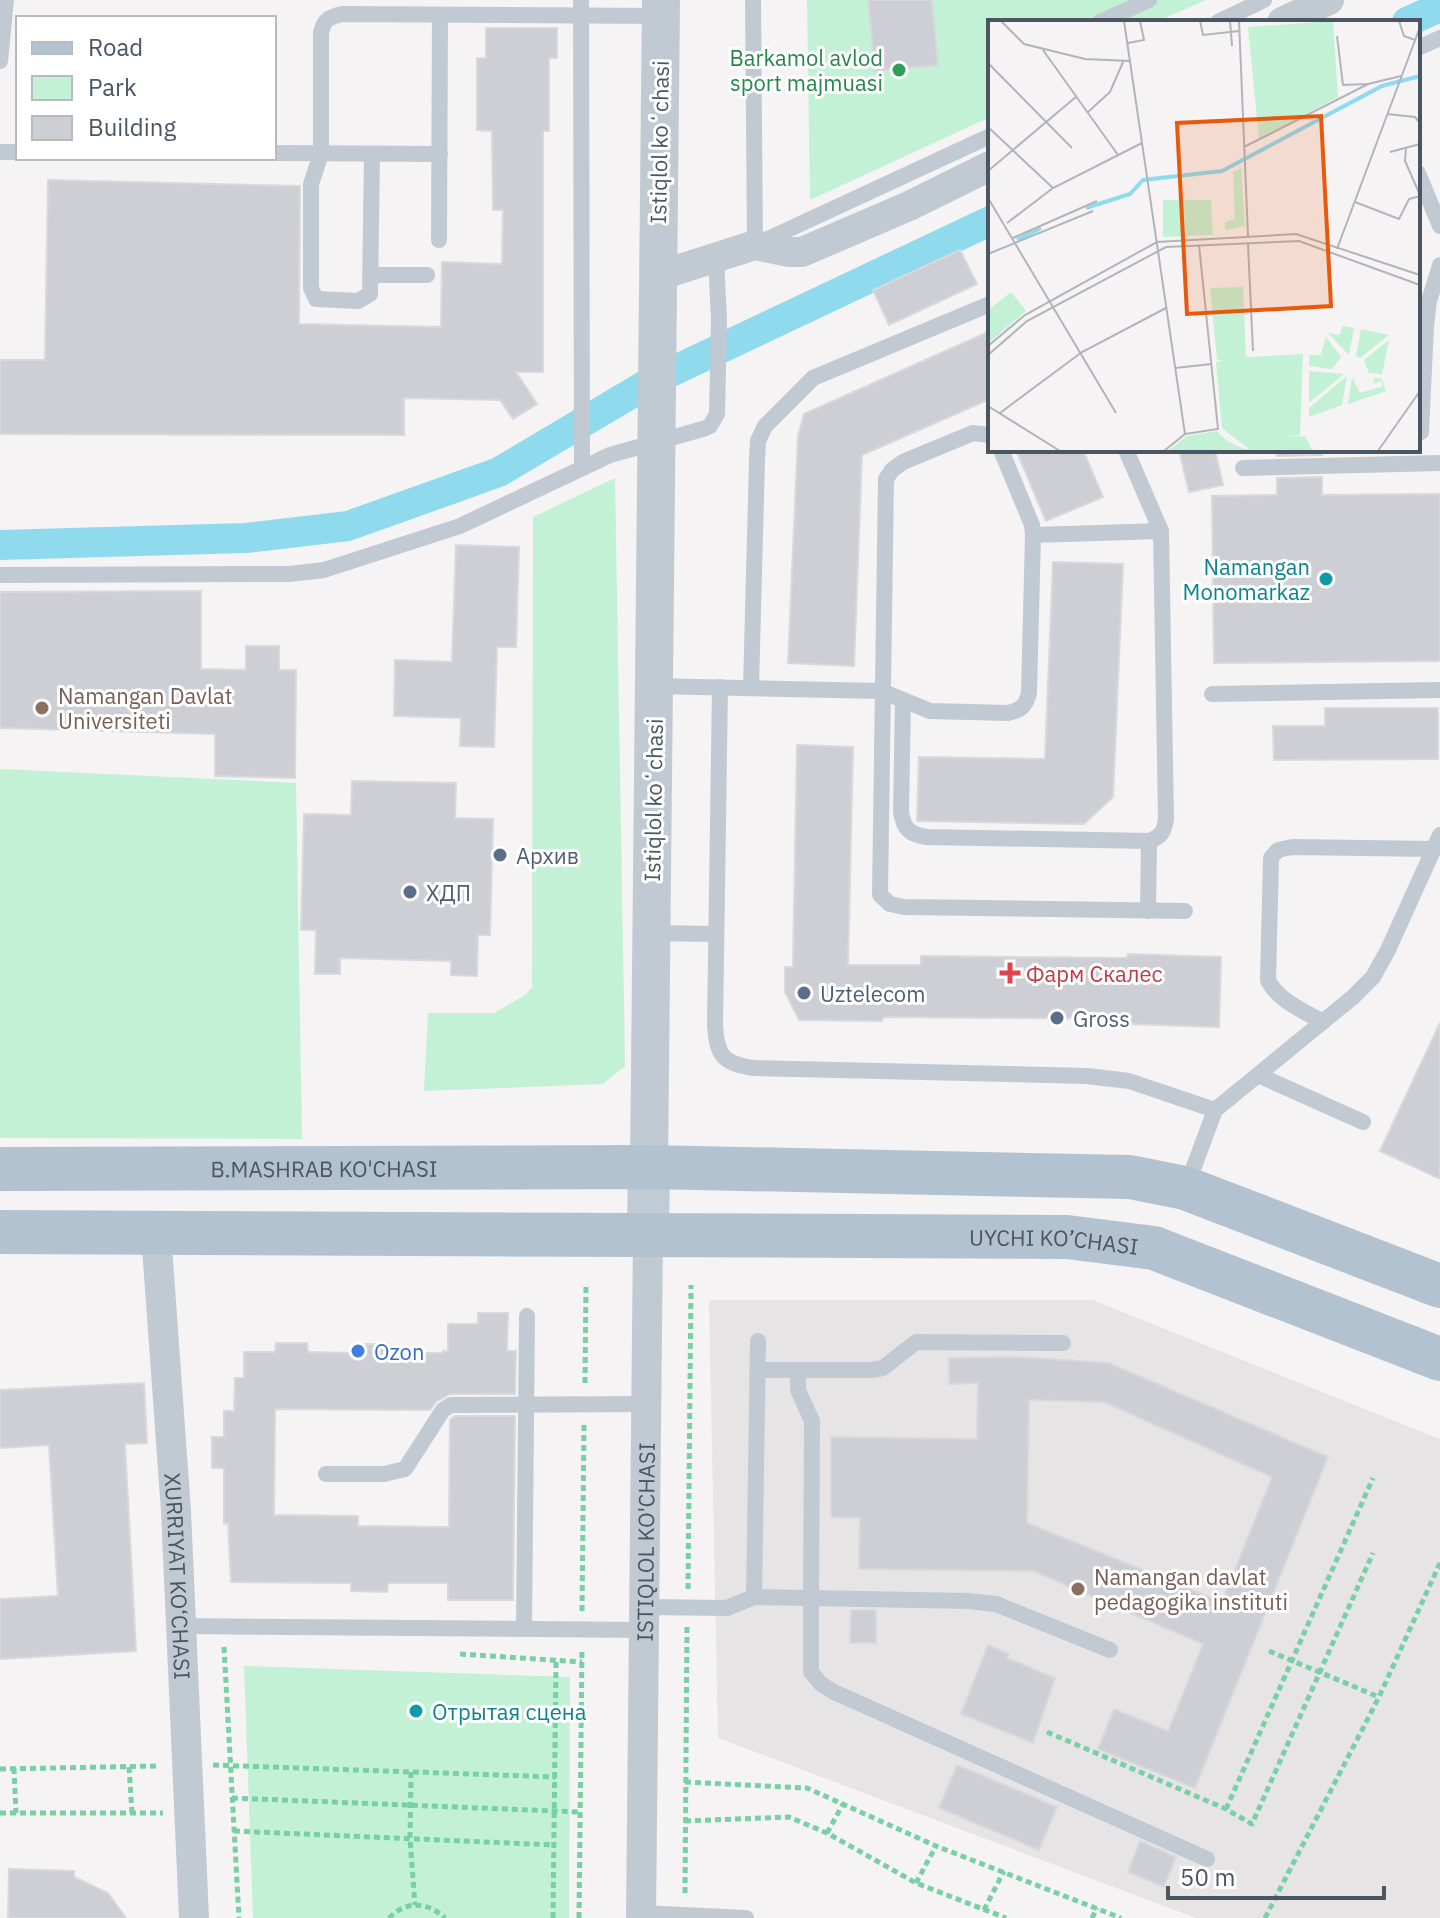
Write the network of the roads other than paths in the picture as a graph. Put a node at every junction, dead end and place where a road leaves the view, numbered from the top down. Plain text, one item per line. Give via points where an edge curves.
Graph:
1 (6, 0) edge
2 (753, 0) edge
3 (1149, 0) edge
4 (1264, 0) edge
5 (1329, 0) edge
6 (1244, 4) edge
7 (581, 8) edge
8 (660, 8) edge
9 (440, 15) junction
10 (1104, 20) edge
11 (1221, 20) edge
12 (1286, 20) edge
13 (1440, 38) edge
14 (1420, 47) edge
15 (0, 61) edge
16 (988, 137) edge
17 (276, 153) edge
18 (321, 154) junction
19 (372, 154) junction
20 (440, 154) junction
21 (988, 167) edge
22 (1420, 178) edge
23 (1440, 226) edge
24 (439, 240) dead end
25 (755, 245) junction
26 (716, 257) junction
27 (1440, 265) edge
28 (371, 275) junction
29 (427, 275) dead end
30 (658, 276) junction
31 (988, 305) edge
32 (1421, 432) dead end
33 (988, 435) edge
34 (656, 438) junction
35 (1002, 452) edge
36 (1127, 452) edge
37 (582, 462) junction
38 (1440, 463) edge
39 (1243, 468) dead end
40 (1161, 531) junction
41 (1033, 535) junction
42 (0, 575) edge
43 (654, 686) junction
44 (720, 687) junction
45 (751, 688) junction
46 (1440, 690) edge
47 (881, 691) junction
48 (1212, 694) dead end
49 (903, 700) junction
50 (1149, 841) junction
51 (1437, 842) edge
52 (1148, 911) junction
53 (1185, 911) dead end
54 (651, 933) junction
55 (716, 934) junction
56 (1323, 1022) junction
57 (1258, 1075) junction
58 (1215, 1110) junction
59 (1363, 1122) dead end
60 (649, 1167) junction
61 (0, 1169) edge
62 (1185, 1188) junction
63 (0, 1232) edge
64 (156, 1233) junction
65 (648, 1236) junction
66 (1440, 1286) edge
67 (527, 1316) dead end
68 (758, 1341) dead end
69 (1063, 1343) dead end
70 (1440, 1359) edge
71 (758, 1370) junction
72 (798, 1370) junction
73 (526, 1404) junction
74 (646, 1404) junction
75 (326, 1474) dead end
76 (754, 1597) junction
77 (811, 1598) junction
78 (644, 1618) junction
79 (181, 1626) junction
80 (524, 1629) junction
81 (1110, 1650) dead end
82 (1207, 1859) dead end
83 (641, 1916) edge
84 (194, 1918) edge
85 (746, 1918) edge

1 - 15 lane
2 - 25 lane
3 - 10 lane
4 - 6 lane
5 - 12 street
6 - 11 lane
7 - 8 lane
7 - 9 lane
7 - 37 lane
8 - 30 street, Istiqlol koʻchasi
9 - 18 lane via 342,14 323,23
9 - 20 lane
13 - 14 lane
16 - 25 lane
17 - 18 lane
18 - 19 lane
18 - 28 lane via 311,184 311,294 325,301 366,299
19 - 20 lane
19 - 28 lane
20 - 24 lane
21 - 25 street via 802,252
22 - 23 lane
25 - 26 street
26 - 30 street
26 - 34 lane via 717,414 710,426
27 - 32 lane via 1427,313
28 - 29 lane
30 - 34 street, Istiqlol koʻchasi
31 - 45 lane via 813,378 765,426 757,459
33 - 47 lane via 973,433 903,462 886,479
34 - 37 lane
34 - 43 street, Istiqlol koʻchasi
35 - 41 lane
36 - 40 lane
37 - 42 lane via 460,526 324,570
38 - 39 lane
40 - 41 lane
40 - 50 lane via 1166,819 1158,838
41 - 49 lane via 1027,703 1008,713 930,711
43 - 44 lane
43 - 54 street, Istiqlol koʻchasi
44 - 45 lane
44 - 55 lane
45 - 47 lane
46 - 48 lane
47 - 49 lane
47 - 52 lane via 878,882 880,895 890,904
49 - 50 lane via 901,812 903,825 912,834
50 - 52 lane
51 - 56 lane via 1373,977
51 - 56 lane via 1292,847 1271,858 1268,980 1282,998
52 - 53 lane
54 - 55 lane
54 - 60 street, Istiqlol koʻchasi
55 - 58 lane via 716,1044 735,1065 1087,1076 1129,1081
56 - 57 lane
57 - 58 lane
57 - 59 lane
58 - 62 lane
60 - 61 main road, B.MASHRAB KO'CHASI
60 - 62 main road via 1130,1177
60 - 65 main road, ISTIQLOL KO'CHASI
62 - 66 main road
63 - 64 main road
64 - 65 main road
64 - 79 street, XURRIYAT KO‘CHASI
65 - 70 main road, UYCHI KO’CHASI via 1067,1237 1154,1248
65 - 74 street, ISTIQLOL KO'CHASI
67 - 73 lane
68 - 71 lane
69 - 72 lane via 916,1342 883,1368
71 - 72 lane
71 - 76 lane
72 - 77 lane via 798,1390 812,1421
73 - 74 lane
73 - 75 lane via 451,1405 405,1469
73 - 80 lane
74 - 78 street, ISTIQLOL KO'CHASI
76 - 77 lane
76 - 78 lane via 727,1608
77 - 81 lane via 996,1604
77 - 82 lane via 810,1664 821,1684
78 - 80 lane via 582,1629
78 - 83 street, ISTIQLOL KO'CHASI
79 - 80 lane
79 - 84 street, XURRIYAT KO‘CHASI
83 - 85 lane

